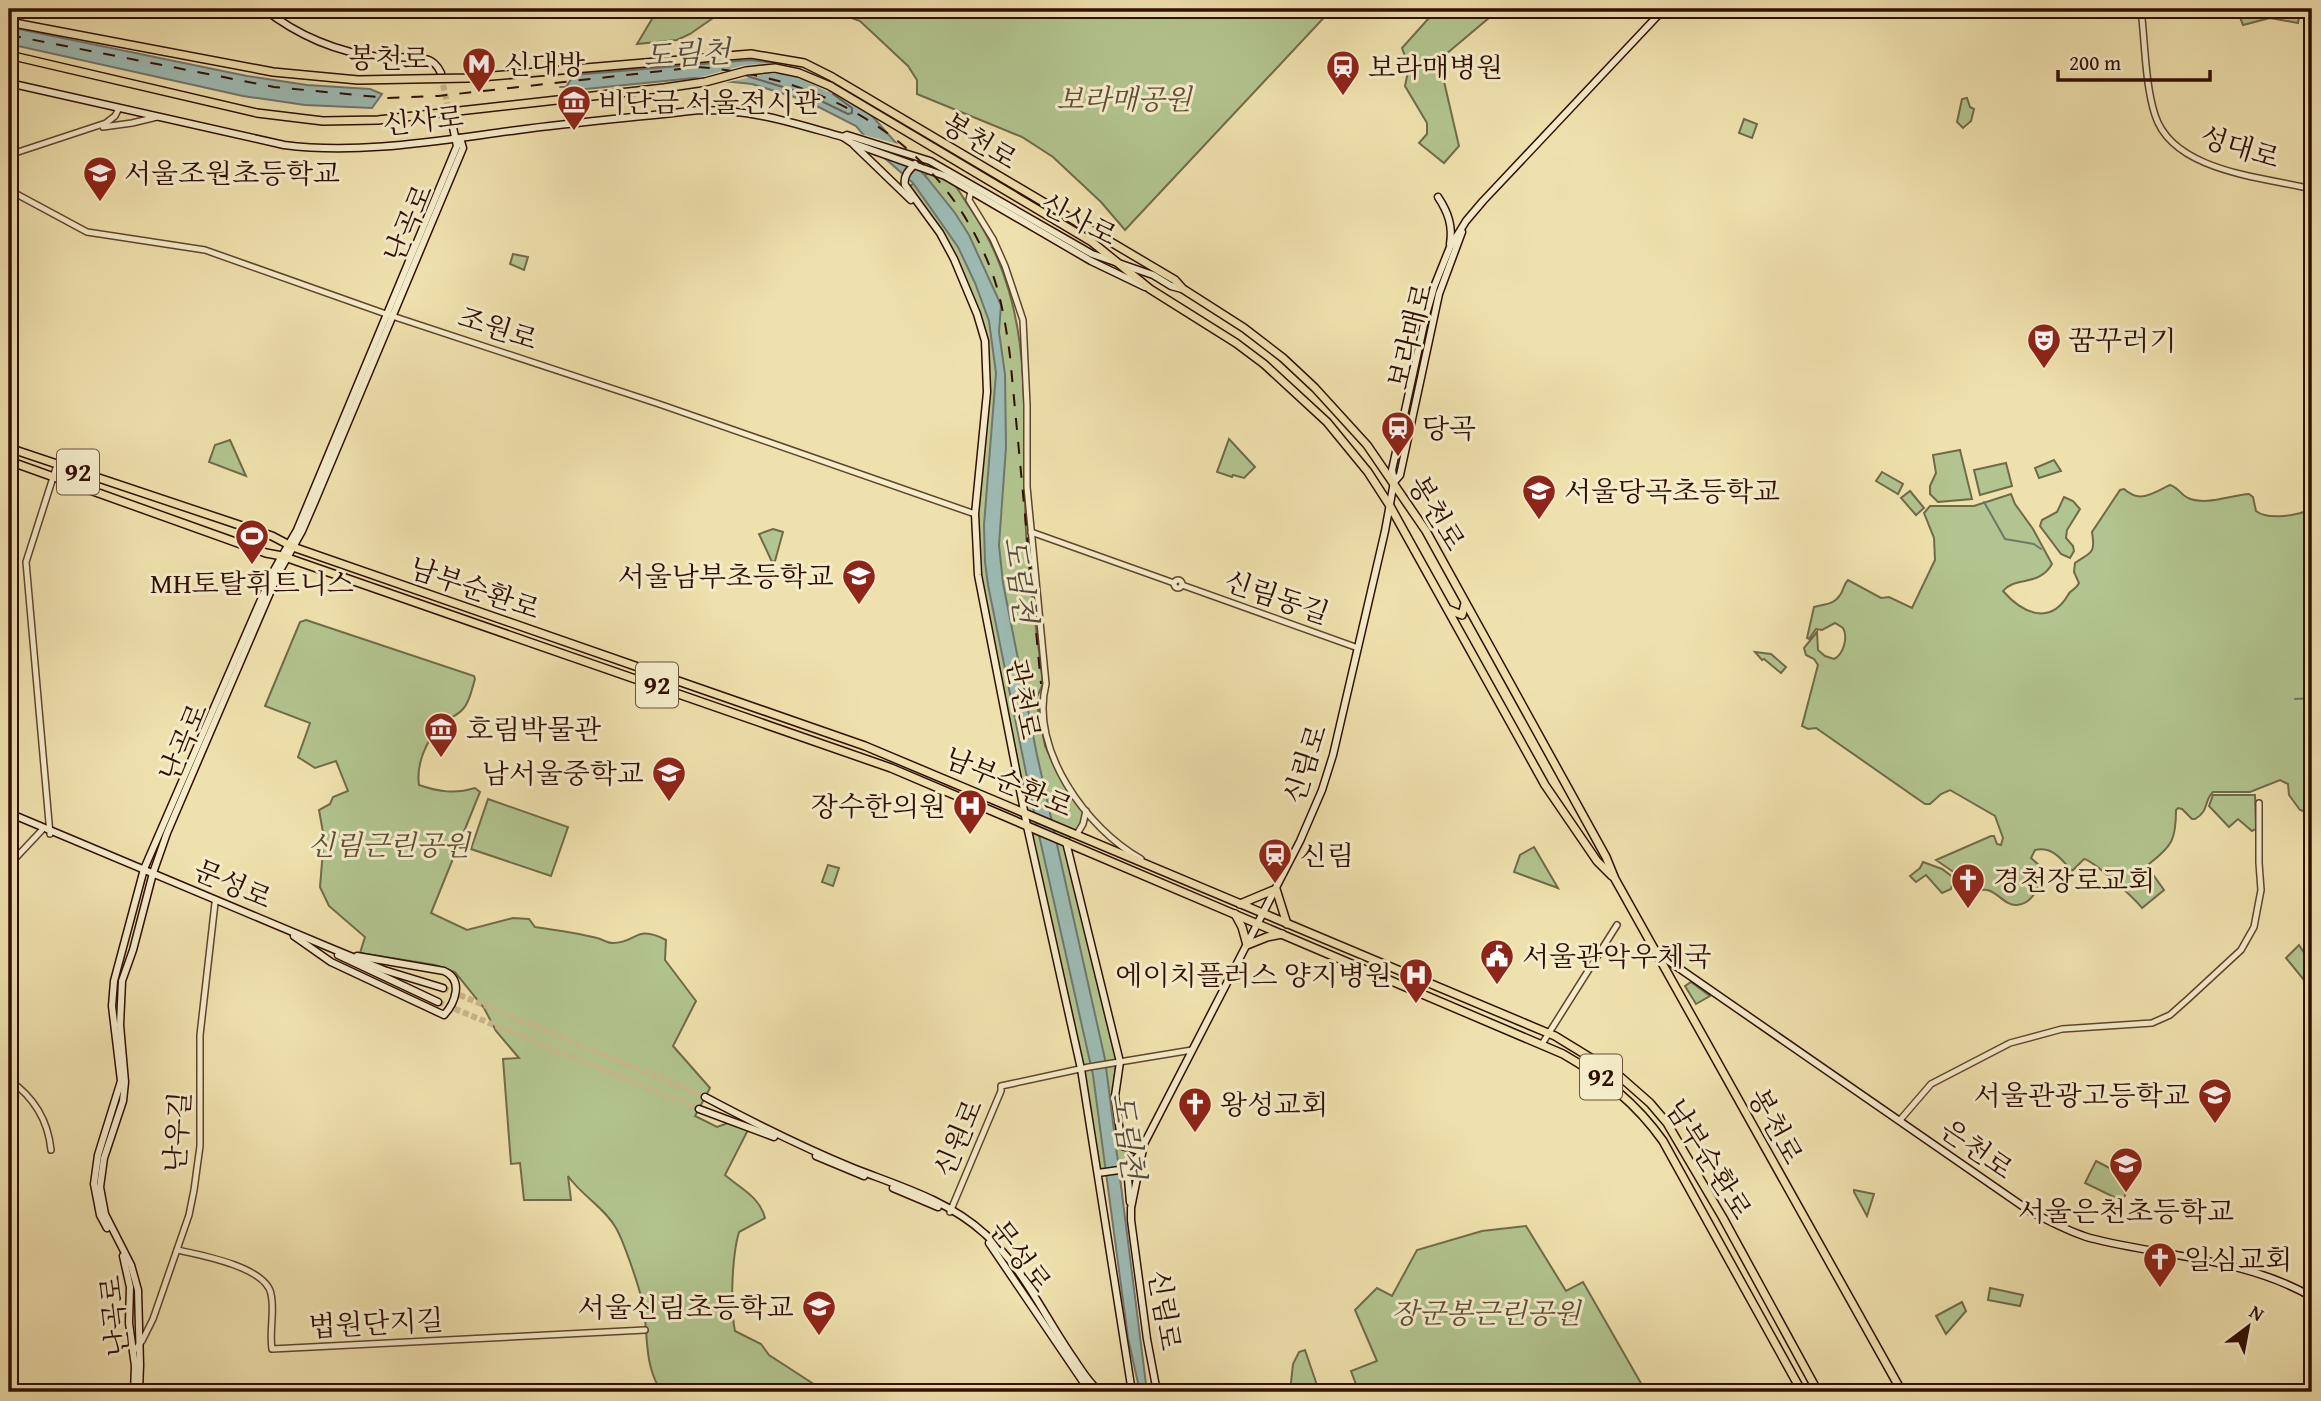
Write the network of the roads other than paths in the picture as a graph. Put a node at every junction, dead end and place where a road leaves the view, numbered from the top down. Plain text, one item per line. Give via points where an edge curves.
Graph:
1 (264, 9) edge
2 (1664, 9) edge
3 (2141, 9) edge
4 (9, 22) edge
5 (9, 55) edge
6 (441, 73) dead end
7 (9, 83) edge
8 (119, 108) junction
9 (156, 117) junction
10 (451, 118) tunnel mouth
11 (93, 127) junction
12 (845, 136) junction
13 (458, 138) junction
14 (852, 143) junction
15 (9, 155) edge
16 (915, 164) junction
17 (960, 181) junction
18 (2312, 189) edge
19 (9, 190) edge
20 (971, 191) junction
21 (1438, 197) dead end
22 (916, 204) junction
23 (1466, 220) junction
24 (1450, 247) junction
25 (1115, 262) junction
26 (1150, 289) junction
27 (1183, 289) junction
28 (389, 315) junction
29 (1244, 328) junction
30 (1236, 343) junction
31 (9, 448) edge
32 (9, 461) edge
33 (57, 465) junction
34 (53, 477) junction
35 (1394, 482) junction
36 (1391, 506) junction
37 (975, 514) junction
38 (1031, 533) junction
39 (290, 546) junction
40 (283, 556) junction
41 (1464, 602) junction
42 (1450, 609) junction
43 (1358, 648) junction
44 (1489, 648) junction
45 (1476, 658) junction
46 (980, 793) junction
47 (2259, 803) dead end
48 (976, 804) junction
49 (1086, 811) junction
50 (1025, 812) junction
51 (9, 815) edge
52 (1049, 822) junction
53 (1027, 826) junction
54 (47, 831) junction
55 (1045, 833) junction
56 (1077, 834) junction
57 (1066, 842) junction
58 (9, 865) edge
59 (144, 871) junction
60 (1166, 872) junction
61 (152, 875) junction
62 (1615, 879) junction
63 (1276, 889) junction
64 (215, 903) junction
65 (1238, 904) junction
66 (1235, 914) junction
67 (1262, 915) junction
68 (1258, 923) junction
69 (1287, 924) junction
70 (1617, 925) dead end
71 (1283, 934) junction
72 (294, 936) junction
73 (1247, 945) junction
74 (1656, 951) junction
75 (343, 953) junction
76 (443, 988) tunnel mouth
77 (438, 1002) tunnel mouth
78 (1548, 1033) junction
79 (1542, 1044) junction
80 (1192, 1050) junction
81 (1118, 1062) junction
82 (1081, 1069) junction
83 (9, 1080) edge
84 (705, 1097) tunnel mouth
85 (699, 1109) tunnel mouth
86 (1900, 1121) junction
87 (798, 1146) junction
88 (51, 1150) dead end
89 (1142, 1152) junction
90 (1123, 1170) junction
91 (1098, 1173) junction
92 (1698, 1174) junction
93 (1687, 1181) junction
94 (1131, 1208) junction
95 (950, 1210) junction
96 (177, 1250) junction
97 (2312, 1297) edge
98 (1769, 1303) junction
99 (1757, 1308) junction
100 (645, 1330) dead end
101 (139, 1345) junction
102 (133, 1352) junction
103 (136, 1392) edge
104 (1090, 1392) edge
105 (1100, 1392) edge
106 (1132, 1392) edge
107 (1157, 1392) edge
108 (1802, 1392) edge
109 (1818, 1392) edge
110 (1902, 1392) edge

1 - 6 main road via 323,43 377,57 426,59
2 - 23 main road, 보라매로
3 - 18 street, 성대로 via 2152,105 2169,140 2193,159
4 - 27 main road, 봉천로, bridge via 273,72 358,80 468,78 751,54 804,63 1175,280
5 - 25 main road, 봉천로, bridge via 257,113 323,121 378,121 664,88 775,68 830,86 1092,242
7 - 8 main road, 신사로
8 - 9 main road, 신사로
8 - 11 street via 111,120
9 - 11 street
9 - 13 main road, 신사로 via 317,149
10 - 13 main road
11 - 15 street
12 - 13 main road, 신사로 via 764,114 718,110
12 - 14 main road, 신사로
12 - 17 main road, 신사로 via 916,156
13 - 28 main road, 난곡로 via 463,148
14 - 16 main road, 신사로
14 - 22 main road, 관천로
16 - 17 main road, 신사로
16 - 22 main road, 관천로 via 905,185
17 - 20 main road, 신사로
17 - 25 main road, 신사로 via 1092,254
19 - 28 street, 조원로 via 87,232 205,250
20 - 26 main road, 신사로 via 1091,261
20 - 38 street, 관천로 via 969,200 993,239 1023,320
21 - 24 main road via 1452,230
22 - 37 main road, 관천로 via 954,259 985,341 987,391
23 - 24 main road, 보라매로
23 - 35 main road, 보라매로 via 1439,294 1400,475
24 - 35 main road, 보라매로 via 1423,327 1392,470
25 - 26 main road, 봉천로
25 - 27 main road, 신사로
26 - 30 main road, 봉천로
27 - 29 main road, 봉천로
28 - 37 street, 조원로
28 - 39 main road, 난곡로 via 315,501
29 - 30 main road via 1251,343
29 - 35 main road, 봉천로 via 1315,388 1367,444
30 - 36 main road, 봉천로 via 1327,422
31 - 33 main road, 남부순환로 / 92
32 - 34 main road, 남부순환로 / 92
33 - 34 street
33 - 39 main road, 남부순환로 / 92 via 272,536
34 - 40 main road, 남부순환로 / 92
34 - 54 street via 26,562
35 - 36 main road, 신림로
35 - 41 main road, 봉천로
36 - 42 main road, 봉천로
36 - 43 main road, 신림로
37 - 50 main road, 관천로 via 978,575
38 - 43 street, 신림동길 via 1174,583 1179,580 1182,585
38 - 49 street, 관천로 via 1046,684 1042,699 1045,723 1060,772
39 - 40 main road, 난곡로
39 - 46 main road, 남부순환로 / 92 via 825,731
40 - 48 main road, 남부순환로 / 92 via 849,752
40 - 59 main road, 난곡로
40 - 61 main road, 난곡로
41 - 42 main road via 1462,615
41 - 44 main road, 봉천로
42 - 45 main road, 봉천로
43 - 63 main road, 신림로 via 1322,790
44 - 45 main road via 1477,646
44 - 62 main road, 봉천로
45 - 62 main road, 봉천로 via 1545,785 1597,861
46 - 48 main road via 983,801
46 - 50 main road, 남부순환로 / 92
47 - 86 street via 2261,890 2254,927 2241,950 2170,1015 2152,1023 2062,1029 2010,1043 1931,1084
48 - 53 main road, 남부순환로 / 92
49 - 56 street
49 - 60 street, 관천로 via 1121,847
50 - 52 main road, 남부순환로 / 92
50 - 53 main road, 관천로
51 - 54 main road, 문성로
52 - 55 main road via 1042,825
52 - 56 main road, 남부순환로 / 92
53 - 55 main road, 남부순환로 / 92
53 - 82 main road, 관천로
54 - 58 street
54 - 59 main road, 문성로
55 - 57 main road, 남부순환로 / 92
56 - 60 main road, 남부순환로 / 92
57 - 66 main road, 남부순환로 / 92
57 - 81 main road
59 - 61 main road, 문성로
59 - 102 main road, 난곡로 via 114,981 112,1006 121,1081 94,1184 100,1215 125,1262
60 - 65 main road, 남부순환로 / 92
61 - 64 main road, 문성로
61 - 75 main road, 문성로
61 - 101 main road, 난곡로 via 122,981 125,1082 100,1187 105,1214 131,1265 138,1290
62 - 74 main road, 봉천로
63 - 65 main road
63 - 67 main road, 신림로
63 - 69 main road
64 - 72 main road, 문성로
64 - 96 street, 난우길 via 200,1035 200,1146 189,1215
65 - 67 main road, 남부순환로 / 92
66 - 68 main road, 남부순환로 / 92
66 - 73 main road
67 - 68 main road, 신림로
67 - 69 main road, 남부순환로 / 92
68 - 71 main road, 남부순환로 / 92
68 - 73 main road, 신림로
69 - 78 main road, 남부순환로 / 92
70 - 78 street
71 - 73 main road
71 - 79 main road, 남부순환로 / 92
72 - 75 main road via 331,962 437,1014 448,1010 457,984 449,973
72 - 77 main road, 문성로
73 - 80 main road, 신림로
74 - 86 main road, 은천로
74 - 110 main road, 봉천로
75 - 76 main road, 문성로
78 - 79 street
78 - 92 main road, 남부순환로 / 92 via 1597,1060 1640,1093 1667,1123
79 - 93 main road, 남부순환로 / 92 via 1592,1071 1634,1105 1658,1133
80 - 81 street
80 - 89 main road, 신림로
81 - 82 street, 신원로
81 - 89 main road via 1115,1096 1122,1146
82 - 91 main road, 관천로
82 - 95 street, 신원로 via 1001,1086
83 - 88 street via 36,1105
84 - 87 main road
85 - 87 main road
86 - 97 main road, 은천로 via 2012,1200 2057,1225 2088,1237 2270,1276
87 - 95 main road
87 - 95 main road, 문성로
89 - 90 main road, 신림로
89 - 94 main road, 신림로
90 - 91 main road
90 - 94 main road
91 - 106 main road, 신림로
92 - 93 main road via 1690,1171
92 - 98 main road, 남부순환로 / 92
93 - 99 main road, 남부순환로 / 92
94 - 107 main road, 신림로
95 - 104 main road, 문성로 via 996,1252
95 - 105 main road via 965,1216 1007,1257
96 - 100 street, 법원단지길 via 242,1268 265,1281 272,1298 272,1349
96 - 101 street, 난우길
98 - 99 main road via 1766,1311
98 - 109 main road, 남부순환로 / 92
99 - 108 main road, 남부순환로 / 92
101 - 102 street, 난우길
101 - 103 main road, 난곡로
102 - 103 main road, 난곡로

